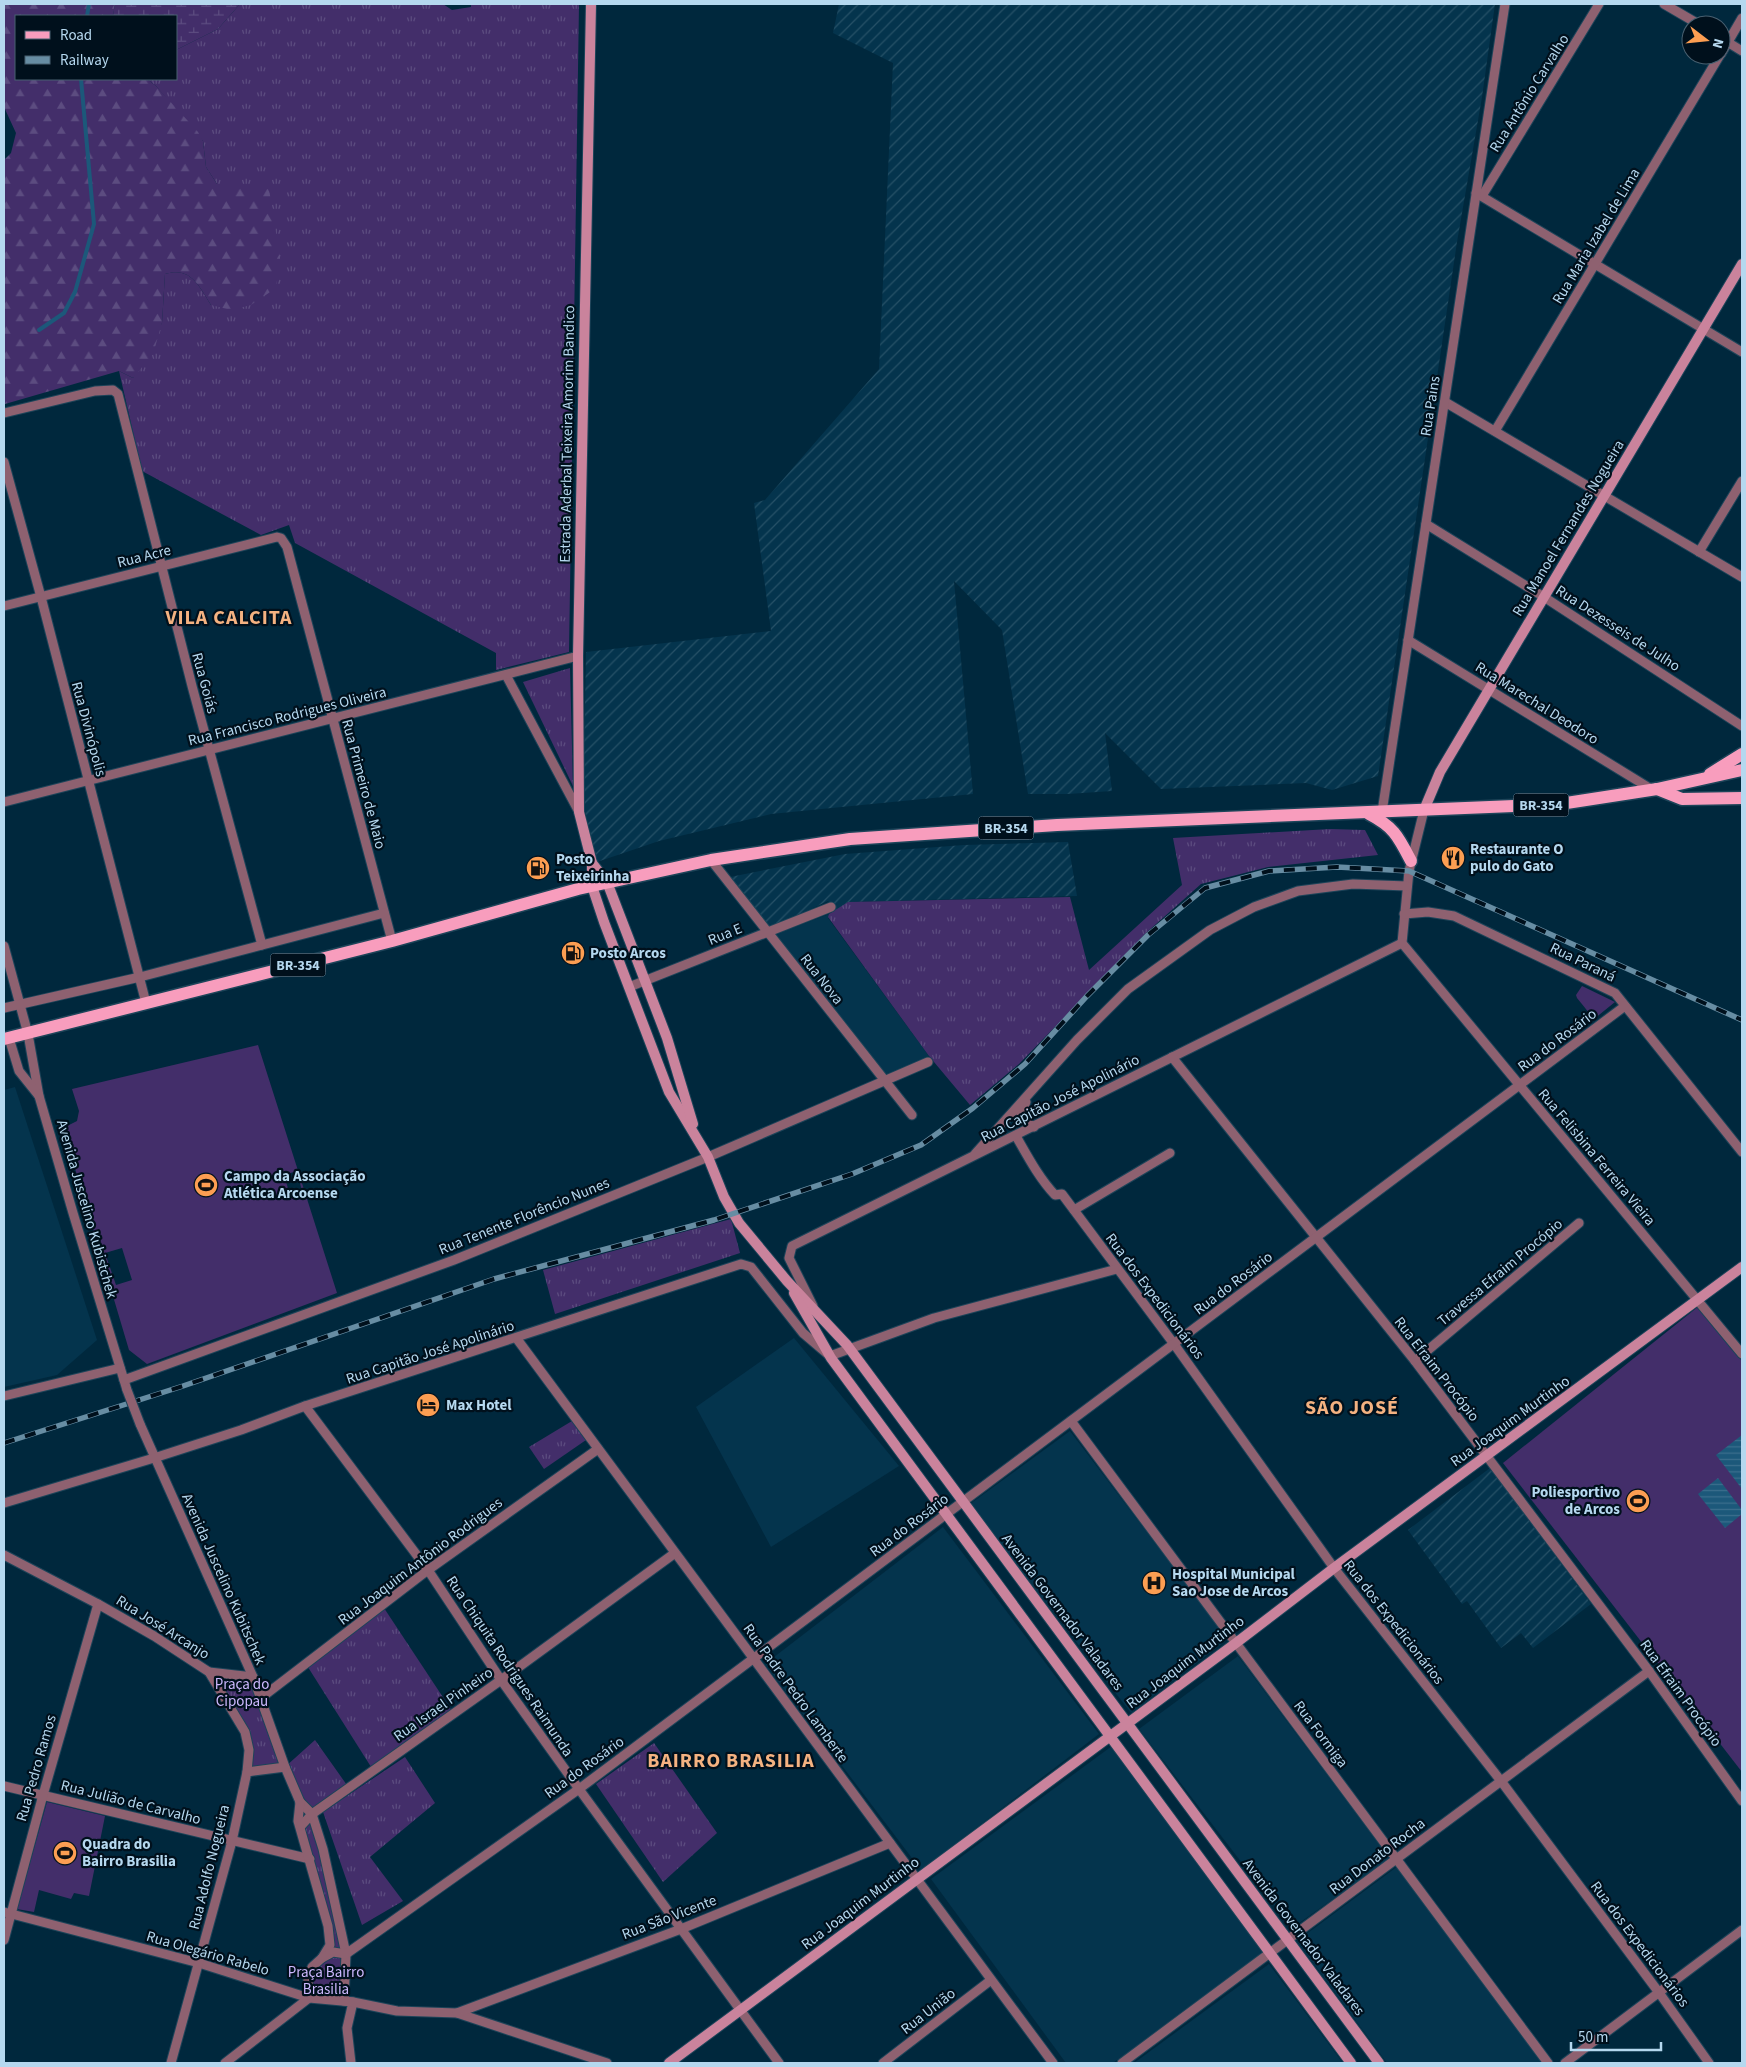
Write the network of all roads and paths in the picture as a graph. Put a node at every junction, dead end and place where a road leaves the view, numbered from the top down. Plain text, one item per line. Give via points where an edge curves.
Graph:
1 (591, 4) edge
2 (1505, 4) edge
3 (1599, 4) edge
4 (1664, 4) edge
5 (1683, 15) edge
6 (1742, 18) edge
7 (1731, 31) edge
8 (1731, 44) edge
9 (1742, 50) edge
10 (1714, 65) edge
11 (1479, 195) junction
12 (1595, 264) junction
13 (1742, 264) edge
14 (1704, 329) junction
15 (1742, 352) edge
16 (1445, 402) junction
17 (4, 413) edge
18 (1495, 431) junction
19 (4, 462) edge
20 (1742, 481) edge
21 (1604, 496) junction
22 (1426, 524) junction
23 (287, 547) joint
24 (1699, 552) junction
25 (161, 566) junction
26 (1742, 577) edge
27 (41, 597) junction
28 (1544, 597) junction
29 (4, 606) edge
30 (1408, 640) junction
31 (578, 656) junction
32 (506, 675) junction
33 (1489, 689) junction
34 (332, 719) junction
35 (1742, 726) edge
36 (209, 750) junction
37 (1742, 754) edge
38 (1742, 770) edge
39 (1701, 780) junction
40 (89, 781) junction
41 (1654, 789) junction
42 (1742, 798) edge
43 (4, 802) edge
44 (1424, 810) junction
45 (579, 812) junction
46 (1382, 812) junction
47 (1366, 813) junction
48 (711, 860) junction
49 (1411, 861) junction
50 (592, 863) junction
51 (607, 882) junction
52 (592, 886) junction
53 (1407, 886) junction
54 (831, 907) dead end
55 (384, 913) junction
56 (1404, 914) junction
57 (768, 932) junction
58 (392, 940) junction
59 (1402, 943) junction
60 (262, 945) junction
61 (4, 946) edge
62 (140, 977) junction
63 (645, 981) junction
64 (629, 987) junction
65 (146, 1003) junction
66 (20, 1004) junction
67 (1625, 1006) junction
68 (4, 1008) edge
69 (28, 1034) junction
70 (6, 1038) edge
71 (1172, 1057) junction
72 (928, 1062) dead end
73 (884, 1081) junction
74 (1520, 1085) junction
75 (1030, 1095) junction
76 (39, 1096) junction
77 (912, 1115) dead end
78 (1034, 1127) junction
79 (1016, 1136) junction
80 (697, 1137) junction
81 (1742, 1152) edge
82 (1170, 1154) dead end
83 (708, 1157) junction
84 (972, 1158) junction
85 (1074, 1210) junction
86 (1579, 1223) dead end
87 (1316, 1237) junction
88 (1742, 1267) edge
89 (1117, 1269) junction
90 (787, 1281) junction
91 (1698, 1300) junction
92 (815, 1309) junction
93 (517, 1339) junction
94 (1174, 1344) junction
95 (850, 1350) junction
96 (1742, 1354) edge
97 (830, 1356) junction
98 (1415, 1361) junction
99 (120, 1368) junction
100 (124, 1380) junction
101 (4, 1396) edge
102 (305, 1406) junction
103 (1071, 1421) junction
104 (140, 1424) joint
105 (598, 1449) junction
106 (1487, 1457) junction
107 (154, 1458) junction
108 (963, 1502) junction
109 (4, 1503) edge
110 (946, 1514) junction
111 (675, 1553) junction
112 (4, 1555) edge
113 (1334, 1568) junction
114 (428, 1570) junction
115 (98, 1604) junction
116 (1236, 1643) junction
117 (754, 1658) junction
118 (1649, 1671) junction
119 (209, 1672) junction
120 (253, 1677) junction
121 (501, 1680) junction
122 (261, 1698) junction
123 (1127, 1724) junction
124 (1110, 1736) junction
125 (285, 1767) junction
126 (246, 1772) junction
127 (1501, 1781) junction
128 (4, 1786) edge
129 (579, 1789) junction
130 (42, 1795) junction
131 (300, 1802) junction
132 (1742, 1802) edge
133 (312, 1814) junction
134 (301, 1826) junction
135 (232, 1841) junction
136 (890, 1843) junction
137 (310, 1859) junction
138 (1396, 1859) junction
139 (917, 1880) junction
140 (7, 1912) edge
141 (680, 1929) junction
142 (1742, 1930) edge
143 (4, 1940) edge
144 (1288, 1940) junction
145 (345, 1950) junction
146 (1270, 1953) junction
147 (322, 1958) junction
148 (199, 1963) junction
149 (991, 1980) junction
150 (1660, 1994) junction
151 (309, 1998) junction
152 (353, 2002) junction
153 (740, 2010) junction
154 (457, 2013) junction
155 (171, 2063) edge
156 (225, 2063) edge
157 (351, 2063) edge
158 (608, 2063) edge
159 (669, 2063) edge
160 (779, 2063) edge
161 (883, 2063) edge
162 (1053, 2063) edge
163 (1122, 2063) edge
164 (1351, 2063) edge
165 (1379, 2063) edge
166 (1548, 2063) edge
167 (1565, 2063) edge
168 (1709, 2063) edge

1 - 31 street, Estrada Aderbal Teixeira Amorim Bandico
2 - 11 street, Rua Pains
3 - 11 street, Rua Antônio Carvalho
4 - 5 street
6 - 7 street, Rua Maria Izabel de Lima
8 - 9 street
10 - 12 street, Rua Maria Izabel de Lima
11 - 12 street
11 - 16 street, Rua Pains
12 - 14 street
12 - 18 street, Rua Maria Izabel de Lima
13 - 14 street, Rua Manoel Fernandes Nogueira
14 - 15 street
14 - 21 street, Rua Manoel Fernandes Nogueira
16 - 18 street
16 - 22 street, Rua Pains
17 - 25 street, Rua Goiás via 108,389 116,391
18 - 21 street
19 - 27 street, Rua Divinópolis
20 - 24 street
21 - 24 street
21 - 28 street, Rua Manoel Fernandes Nogueira
22 - 28 street, Rua Dezesseis de Julho
22 - 30 street, Rua Pains
23 - 25 street, Rua Acre via 283,539 277,537
23 - 34 street, Rua Primeiro de Maio
24 - 26 street
25 - 27 street, Rua Acre
25 - 36 street, Rua Goiás
27 - 29 street, Rua Acre
27 - 40 street, Rua Divinópolis
28 - 33 street, Rua Manoel Fernandes Nogueira
28 - 35 street, Rua Dezesseis de Julho
30 - 33 street, Rua Marechal Deodoro
30 - 46 street, Rua Pains
31 - 32 street, Rua Francisco Rodrigues Oliveira
31 - 45 street, Estrada Aderbal Teixeira Amorim Bandico
32 - 34 street, Rua Francisco Rodrigues Oliveira
32 - 45 street
33 - 41 street, Rua Marechal Deodoro
33 - 44 street, Rua Manoel Fernandes Nogueira via 1440,772
34 - 36 street, Rua Francisco Rodrigues Oliveira
34 - 55 street, Rua Primeiro de Maio
36 - 40 street, Rua Francisco Rodrigues Oliveira
36 - 60 street, Rua Goiás
37 - 39 main road
38 - 39 main road, BR-354
39 - 41 main road, BR-354
40 - 43 street, Rua Francisco Rodrigues Oliveira
40 - 62 street, Rua Divinópolis
41 - 42 main road via 1682,799
41 - 44 main road, BR-354 via 1560,804
44 - 46 main road, BR-354
44 - 49 street
45 - 50 street, Estrada Aderbal Teixeira Amorim Bandico
46 - 47 main road, BR-354
47 - 48 main road, BR-354 via 1057,825 860,838
47 - 49 main road via 1386,823 1397,835
48 - 51 main road, BR-354
48 - 57 street, Rua Nova
49 - 53 street
50 - 51 street, Estrada Aderbal Teixeira Amorim Bandico
50 - 52 street, Estrada Aderbal Teixeira Amorim Bandico
51 - 52 main road, BR-354
51 - 63 street, Avenida Governador Valadares
52 - 58 main road, BR-354
52 - 64 street, Avenida Governador Valadares
53 - 56 street
53 - 75 street via 1353,884 1298,891 1254,907 1210,930 1128,989 1077,1040
54 - 57 street, Rua E
55 - 58 street, Rua Primeiro de Maio
55 - 60 street
56 - 59 street
56 - 67 street, Rua Paraná via 1428,912 1454,916 1615,993
57 - 63 street, Rua E
57 - 73 street, Rua Nova
58 - 65 main road, BR-354
59 - 71 street, Rua Capitão José Apolinário
59 - 74 street, Rua Felisbina Ferreira Vieira
60 - 62 street
61 - 66 street
62 - 65 street, Rua Divinópolis
62 - 66 street
63 - 64 street, Rua E
63 - 80 street, Avenida Governador Valadares via 667,1038
64 - 80 street, Avenida Governador Valadares via 669,1092
65 - 69 main road, BR-354
66 - 68 street
66 - 69 street
67 - 74 street, Rua do Rosário
67 - 81 street, Rua Paraná
69 - 70 main road, BR-354
69 - 76 street, Avenida Juscelino Kubistchek
70 - 76 street via 19,1071
71 - 78 street, Rua Capitão José Apolinário
71 - 87 street, Rua Efraim Procópio
72 - 73 street, Rua Tenente Florêncio Nunes
73 - 77 street, Rua Nova
73 - 83 street, Rua Tenente Florêncio Nunes
74 - 87 street, Rua do Rosário
74 - 91 street, Rua Felisbina Ferreira Vieira
75 - 78 street via 1021,1115
75 - 84 street
76 - 99 street, Avenida Juscelino Kubistchek
78 - 79 street, Rua Capitão José Apolinário
79 - 84 street, Rua Capitão José Apolinário
79 - 85 street, Rua dos Expedicionários via 1050,1190 1055,1195 1062,1194
80 - 83 street, Avenida Governador Valadares
82 - 85 street
83 - 90 street, Avenida Governador Valadares via 724,1197 739,1223
83 - 100 street, Rua Tenente Florêncio Nunes via 454,1260
84 - 92 street, Rua Capitão José Apolinário via 792,1246 789,1258
85 - 89 street, Rua dos Expedicionários
86 - 98 street, Travessa Efraim Procópio
87 - 94 street, Rua do Rosário
87 - 98 street, Rua Efraim Procópio
88 - 91 street, Rua Joaquim Murtinho
89 - 94 street, Rua dos Expedicionários
89 - 95 street via 934,1318
90 - 92 street, Avenida Governador Valadares
90 - 97 street, Avenida Governador Valadares
91 - 96 street, Rua Felisbina Ferreira Vieira
91 - 106 street, Rua Joaquim Murtinho
92 - 95 street, Avenida Governador Valadares
93 - 97 street, Rua Capitão José Apolinário via 741,1264 751,1267 803,1333
93 - 102 street, Rua Capitão José Apolinário
93 - 105 street, Rua Padre Pedro Lamberte
94 - 103 street, Rua do Rosário
94 - 113 street, Rua dos Expedicionários
95 - 97 street
95 - 108 street, Avenida Governador Valadares
97 - 110 street, Avenida Governador Valadares
98 - 106 street, Rua Efraim Procópio
99 - 100 street, Avenida Juscelino Kubistchek
99 - 101 street
100 - 104 street, Avenida Juscelino Kubistchek, bridge
102 - 107 street, Rua Capitão José Apolinário
102 - 114 street, Rua Chiquita Rodrigues Raimunda
103 - 108 street, Rua do Rosário
103 - 116 street, Rua Formiga
104 - 107 street, Avenida Juscelino Kubitschek
105 - 111 street, Rua Padre Pedro Lamberte
105 - 114 street, Rua Joaquim Antônio Rodrigues
106 - 113 street, Rua Joaquim Murtinho
106 - 118 street, Rua Efraim Procópio
107 - 109 street, Rua Capitão José Apolinário
107 - 120 street, Avenida Juscelino Kubitschek
108 - 110 street, Rua do Rosário
108 - 123 street, Avenida Governador Valadares
110 - 117 street, Rua do Rosário
110 - 124 street, Avenida Governador Valadares
111 - 117 street, Rua Padre Pedro Lamberte
111 - 121 street, Rua Israel Pinheiro
112 - 115 street, Rua José Arcanjo
113 - 116 street, Rua Joaquim Murtinho
113 - 127 street, Rua dos Expedicionários
114 - 121 street, Rua Chiquita Rodrigues Raimunda
114 - 122 street, Rua Joaquim Antônio Rodrigues
115 - 119 street, Rua José Arcanjo
115 - 130 street, Rua Pedro Ramos
116 - 123 street, Rua Joaquim Murtinho
116 - 138 street, Rua Formiga
117 - 129 street, Rua do Rosário
117 - 136 street, Rua Padre Pedro Lamberte
118 - 127 street, Rua Donato Rocha
118 - 132 street, Rua Efraim Procópio
119 - 120 street
119 - 126 street, Rua José Arcanjo via 245,1732 249,1750
120 - 122 street, Avenida Juscelino Kubitschek
121 - 129 street, Rua Chiquita Rodrigues Raimunda
121 - 133 street, Rua Israel Pinheiro
122 - 125 street, Avenida Juscelino Kubitschek
123 - 124 street, Rua Joaquim Murtinho
123 - 144 street, Avenida Governador Valadares
124 - 139 street, Rua Joaquim Murtinho
124 - 146 street, Avenida Governador Valadares
125 - 126 street
125 - 131 street, Avenida Juscelino Kubitschek
126 - 135 street, Rua Adolfo Nogueira
127 - 138 street, Rua Donato Rocha
127 - 150 street, Rua dos Expedicionários
128 - 130 street, Rua Julião de Carvalho
129 - 141 street, Rua Chiquita Rodrigues Raimunda
129 - 145 street, Rua do Rosário
130 - 135 street, Rua Julião de Carvalho
130 - 140 street, Rua Pedro Ramos
131 - 133 street, Avenida Juscelino Kubitschek
131 - 134 street, Avenida Juscelino Kubitschek via 298,1820
133 - 134 street, Rua Israel Pinheiro
133 - 145 street, Avenida Juscelino Kubitschek
134 - 137 street, Avenida Juscelino Kubitschek
135 - 137 street, Rua Julião de Carvalho
135 - 148 street, Rua Adolfo Nogueira
136 - 139 street, Rua Padre Pedro Lamberte
136 - 141 street, Rua São Vicente
137 - 147 street, Avenida Juscelino Kubitschek via 328,1926 330,1945
138 - 144 street, Rua Donato Rocha
138 - 166 street, Rua Formiga
139 - 149 street, Rua Padre Pedro Lamberte
139 - 153 street, Rua Joaquim Murtinho
140 - 143 street, Rua Pedro Ramos
140 - 148 street, Rua Olegário Rabelo
141 - 153 street, Rua Chiquita Rodrigues Raimunda
141 - 154 street, Rua São Vicente
142 - 150 street
144 - 146 street, Rua Donato Rocha
144 - 165 street, Avenida Governador Valadares
145 - 147 street, Rua do Rosário
145 - 152 street, Avenida Juscelino Kubitschek via 344,2001
146 - 163 street, Rua Donato Rocha
146 - 164 street, Avenida Governador Valadares
147 - 151 street via 312,1967 308,1980
148 - 151 street, Rua Olegário Rabelo
148 - 155 street, Rua Adolfo Nogueira
149 - 161 street, Rua União
149 - 162 street, Rua Padre Pedro Lamberte
150 - 167 street
150 - 168 street, Rua dos Expedicionários
151 - 152 street, Rua Olegário Rabelo
151 - 156 street
152 - 154 street, Rua Olegário Rabelo via 396,2011
152 - 157 street via 346,2028
153 - 159 street, Rua Joaquim Murtinho
153 - 160 street, Rua Chiquita Rodrigues Raimunda
154 - 158 street, Rua Olegário Rabelo

